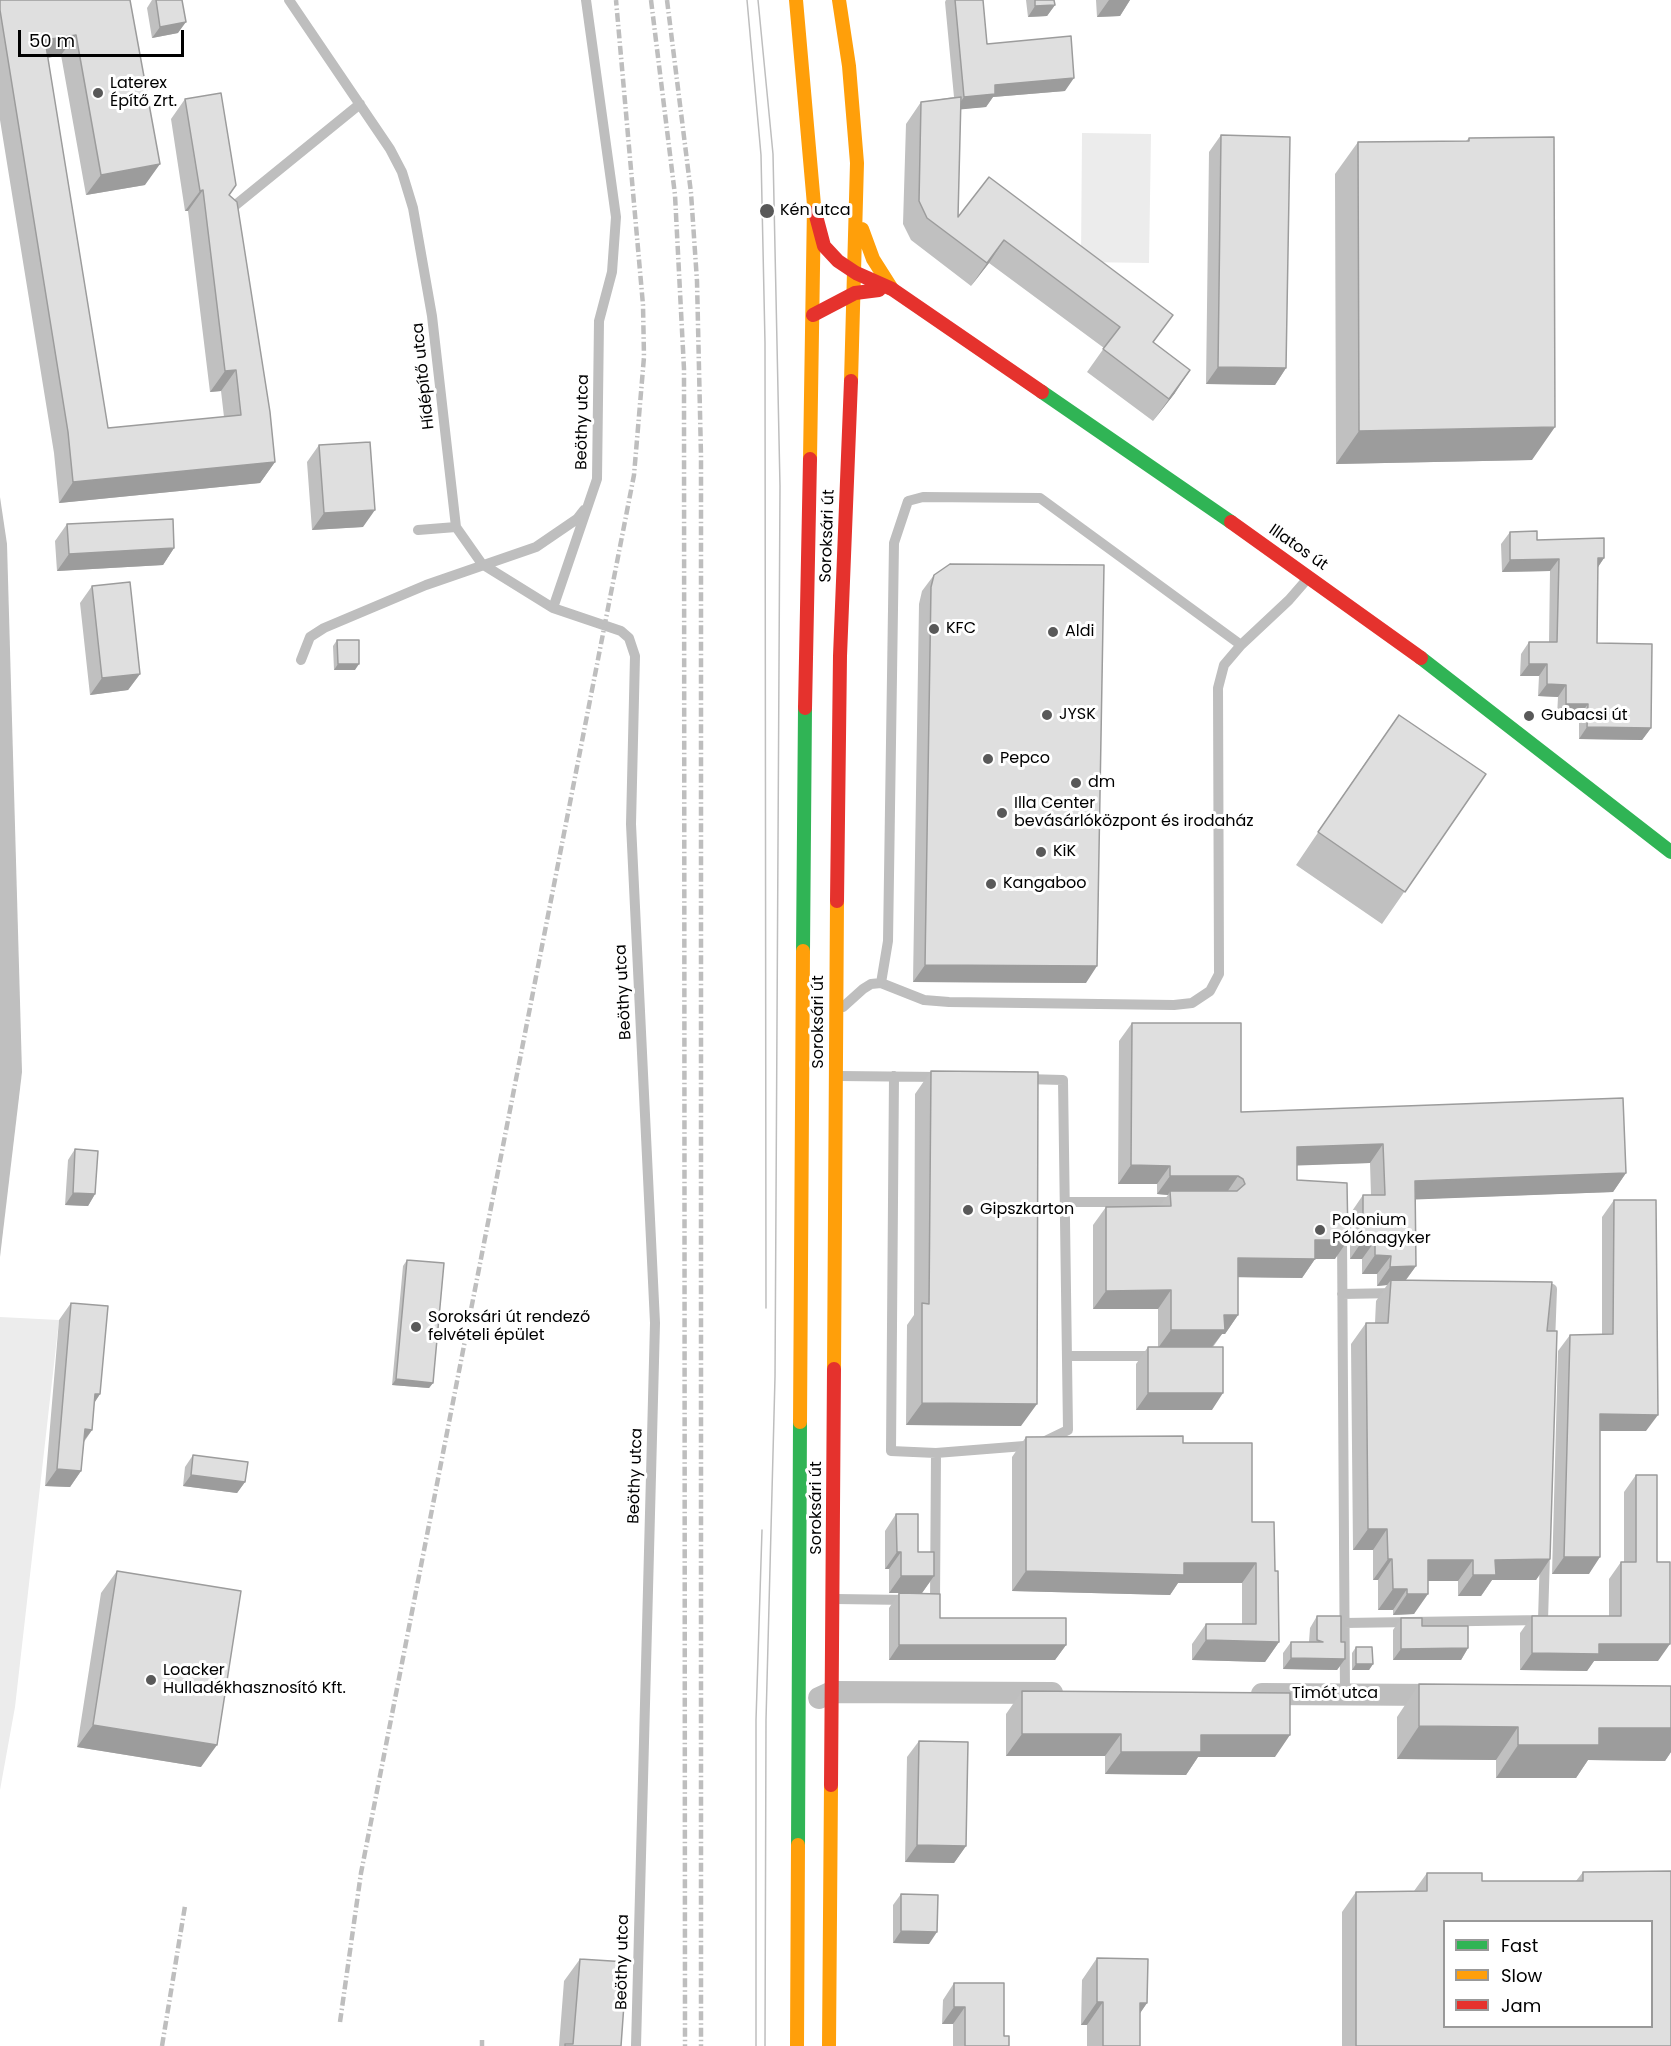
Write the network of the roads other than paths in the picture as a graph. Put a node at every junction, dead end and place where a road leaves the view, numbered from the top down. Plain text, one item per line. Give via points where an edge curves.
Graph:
1 (289, 0) edge
2 (586, 0) edge
3 (796, 0) edge
4 (839, 0) edge
5 (360, 105) junction
6 (814, 205) junction
7 (857, 213) junction
8 (222, 215) edge
9 (856, 273) junction
10 (892, 289) junction
11 (855, 293) junction
12 (813, 315) junction
13 (590, 502) junction
14 (456, 527) junction
15 (418, 530) dead end
16 (482, 564) junction
17 (1310, 576) junction
18 (553, 608) junction
19 (1241, 645) junction
20 (301, 660) dead end
21 (1671, 852) edge
22 (881, 983) junction
23 (836, 1017) junction
24 (835, 1076) junction
25 (894, 1076) junction
26 (950, 1077) edge
27 (1018, 1079) edge
28 (1065, 1202) junction
29 (1190, 1202) edge
30 (1342, 1227) edge
31 (1528, 1290) edge
32 (1412, 1292) edge
33 (1342, 1294) junction
34 (1067, 1356) junction
35 (1168, 1356) edge
36 (1550, 1360) edge
37 (936, 1454) junction
38 (1545, 1537) edge
39 (833, 1599) junction
40 (1344, 1623) junction
41 (832, 1692) junction
42 (1075, 1693) edge
43 (1239, 1694) edge
44 (1345, 1694) junction
45 (1461, 1695) edge
46 (797, 1722) junction
47 (636, 2046) edge
48 (797, 2046) edge
49 (829, 2046) edge

1 - 5 lane, Hídépítő utca
2 - 13 lane, Beöthy utca via 616,217 612,272 598,321 597,479
3 - 6 main road, Soroksári út
4 - 7 main road, Soroksári út via 849,66
5 - 8 lane
5 - 14 lane, Hídépítő utca via 402,172 413,208 432,316
6 - 9 main road, Illatos út via 824,246
6 - 12 main road, Soroksári út
7 - 9 main road, Soroksári út
7 - 10 main road via 873,259
9 - 10 main road, Illatos út
9 - 11 main road, Soroksári út
10 - 11 main road
10 - 17 main road, Illatos út
11 - 12 main road
11 - 23 main road, Soroksári út via 840,656
12 - 46 main road, Soroksári út via 803,867
13 - 16 lane via 577,519 536,547
13 - 18 lane, Beöthy utca
14 - 15 lane
14 - 16 lane, Hídépítő utca
16 - 18 lane
16 - 20 lane via 324,628 310,637
17 - 19 lane
17 - 21 main road, Illatos út
18 - 47 lane, Beöthy utca via 621,631 629,638 635,656 631,824 655,1323
19 - 22 lane via 1224,665 1218,688 1219,974 1210,991 1192,1003 1174,1005 949,1002 924,1000
19 - 22 lane via 1040,498 923,497 909,501 894,543 888,941
22 - 23 lane via 857,992
23 - 24 main road, Soroksári út
24 - 25 lane
24 - 39 main road, Soroksári út
25 - 26 lane
25 - 37 lane via 891,1451
27 - 28 lane via 1063,1080
28 - 29 lane
28 - 34 lane
30 - 33 lane
31 - 36 lane via 1552,1289
32 - 33 lane
33 - 40 lane
34 - 35 lane
34 - 37 lane via 1068,1430 1037,1445
37 - 39 lane via 935,1601
38 - 40 lane via 1543,1620
39 - 41 main road, Soroksári út
40 - 44 lane
41 - 42 street
41 - 46 street via 811,1701
41 - 49 main road, Soroksári út
43 - 44 street, Timót utca
44 - 45 street, Timót utca
46 - 48 main road, Soroksári út

